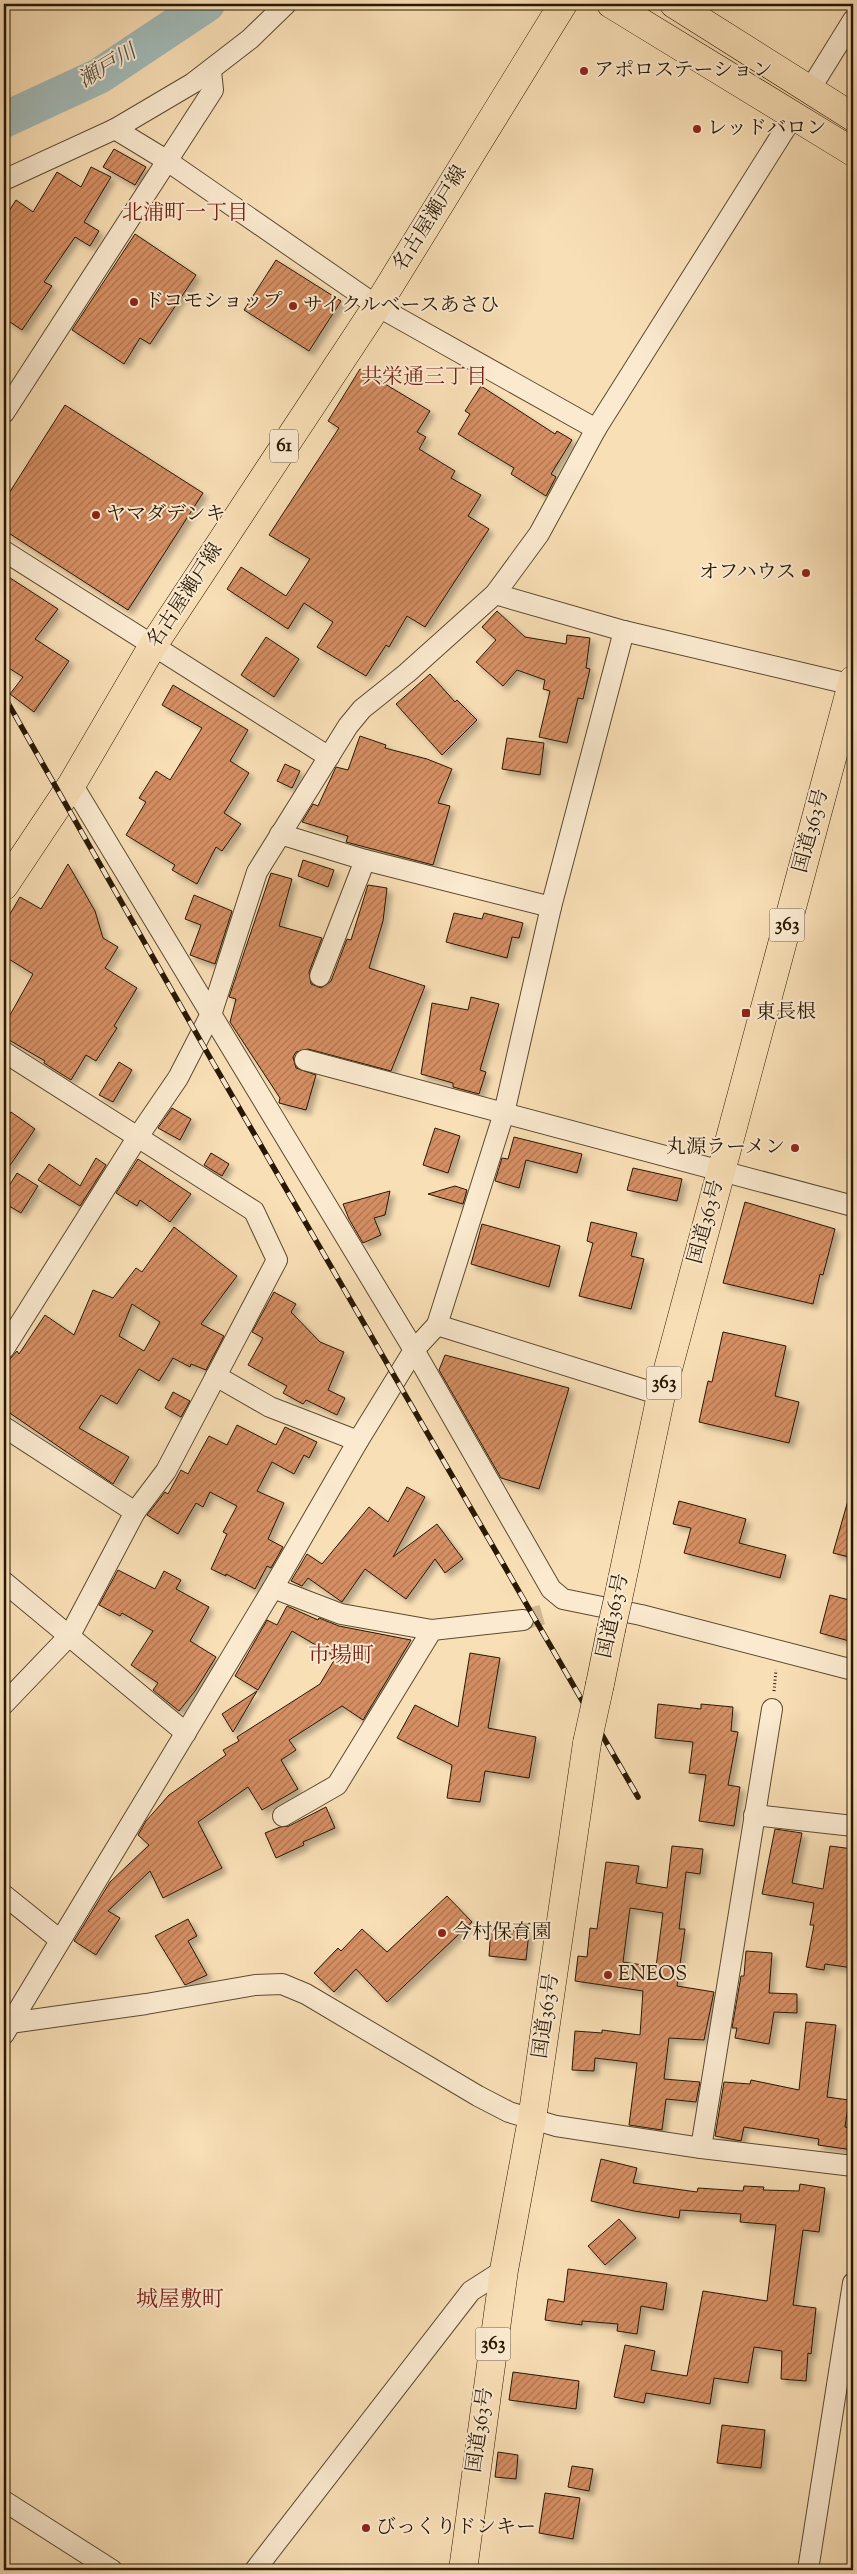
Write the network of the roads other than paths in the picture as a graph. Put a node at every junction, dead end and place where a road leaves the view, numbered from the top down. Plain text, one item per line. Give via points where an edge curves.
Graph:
1 (286, 4) edge
2 (563, 4) edge
3 (611, 4) edge
4 (674, 4) edge
5 (853, 20) edge
6 (211, 71) junction
7 (810, 91) junction
8 (794, 115) junction
9 (853, 117) edge
10 (115, 129) junction
11 (853, 152) edge
12 (166, 160) junction
13 (4, 180) edge
14 (377, 306) junction
15 (4, 414) edge
16 (596, 429) junction
17 (4, 551) edge
18 (494, 594) junction
19 (624, 631) junction
20 (152, 647) junction
21 (853, 683) edge
22 (329, 757) junction
23 (72, 784) junction
24 (280, 834) junction
25 (365, 860) junction
26 (4, 886) edge
27 (551, 907) junction
28 (320, 976) dead end
29 (212, 1012) junction
30 (4, 1052) edge
31 (304, 1060) dead end
32 (504, 1113) junction
33 (137, 1138) junction
34 (721, 1169) junction
35 (853, 1206) edge
36 (437, 1325) junction
37 (4, 1349) edge
38 (414, 1350) junction
39 (216, 1376) junction
40 (661, 1395) junction
41 (4, 1427) edge
42 (358, 1441) junction
43 (135, 1512) junction
44 (4, 1582) edge
45 (273, 1588) junction
46 (522, 1620) tunnel mouth
47 (432, 1630) junction
48 (70, 1635) junction
49 (853, 1670) edge
50 (4, 1704) edge
51 (772, 1709) road end
52 (186, 1733) junction
53 (283, 1816) dead end
54 (754, 1816) junction
55 (853, 1826) edge
56 (4, 1895) edge
57 (60, 1940) junction
58 (7, 2029) edge
59 (532, 2119) junction
60 (702, 2148) junction
61 (853, 2166) edge
62 (504, 2270) junction
63 (853, 2283) edge
64 (4, 2501) edge
65 (112, 2570) edge
66 (255, 2570) edge
67 (463, 2570) edge
68 (808, 2570) edge

1 - 6 street
2 - 14 main road, 名古屋瀬戸線 / 61
3 - 8 main road
4 - 7 main road
5 - 7 street
6 - 10 street
6 - 12 street via 213,90
7 - 9 main road
8 - 11 main road
8 - 16 street
10 - 12 street
10 - 13 street
12 - 14 street
12 - 15 street
14 - 16 street
14 - 20 main road, 名古屋瀬戸線 / 61
16 - 18 street via 539,534
17 - 20 street
18 - 19 street
18 - 22 street via 408,673 362,709
19 - 21 street
19 - 27 street
20 - 22 street
20 - 23 main road, 名古屋瀬戸線 / 61
21 - 34 main road, 国道363号 / 363
22 - 24 street
23 - 26 main road, 名古屋瀬戸線 / 61
23 - 29 street
24 - 25 street
24 - 29 street via 257,872
25 - 27 street
25 - 28 street
27 - 32 street
29 - 33 street via 178,1078
29 - 38 street
30 - 33 street
31 - 32 street
32 - 34 street
32 - 36 street
33 - 37 street
33 - 39 street via 254,1211 277,1260
34 - 35 street
34 - 40 main road, 国道363号 / 363
36 - 38 street
36 - 40 street
38 - 42 street
38 - 49 street via 551,1589 563,1599 641,1615
39 - 42 street via 270,1407
39 - 43 street via 166,1471
40 - 59 main road, 国道363号 / 363, bridge via 587,1743
41 - 43 street
42 - 45 street
43 - 48 street
44 - 48 street
45 - 47 street via 341,1614
45 - 52 street
46 - 47 street
47 - 53 street via 337,1785
48 - 50 street
48 - 52 street
51 - 54 street
52 - 57 street
54 - 55 street
54 - 60 street
56 - 57 street
57 - 58 street
58 - 59 street via 255,1985 282,1984 306,1994 478,2096 509,2112
59 - 60 street via 556,2126
59 - 62 main road, 国道363号 / 363
60 - 61 street
62 - 66 street via 471,2291
62 - 67 main road, 国道363号 / 363
63 - 68 street
64 - 65 street

